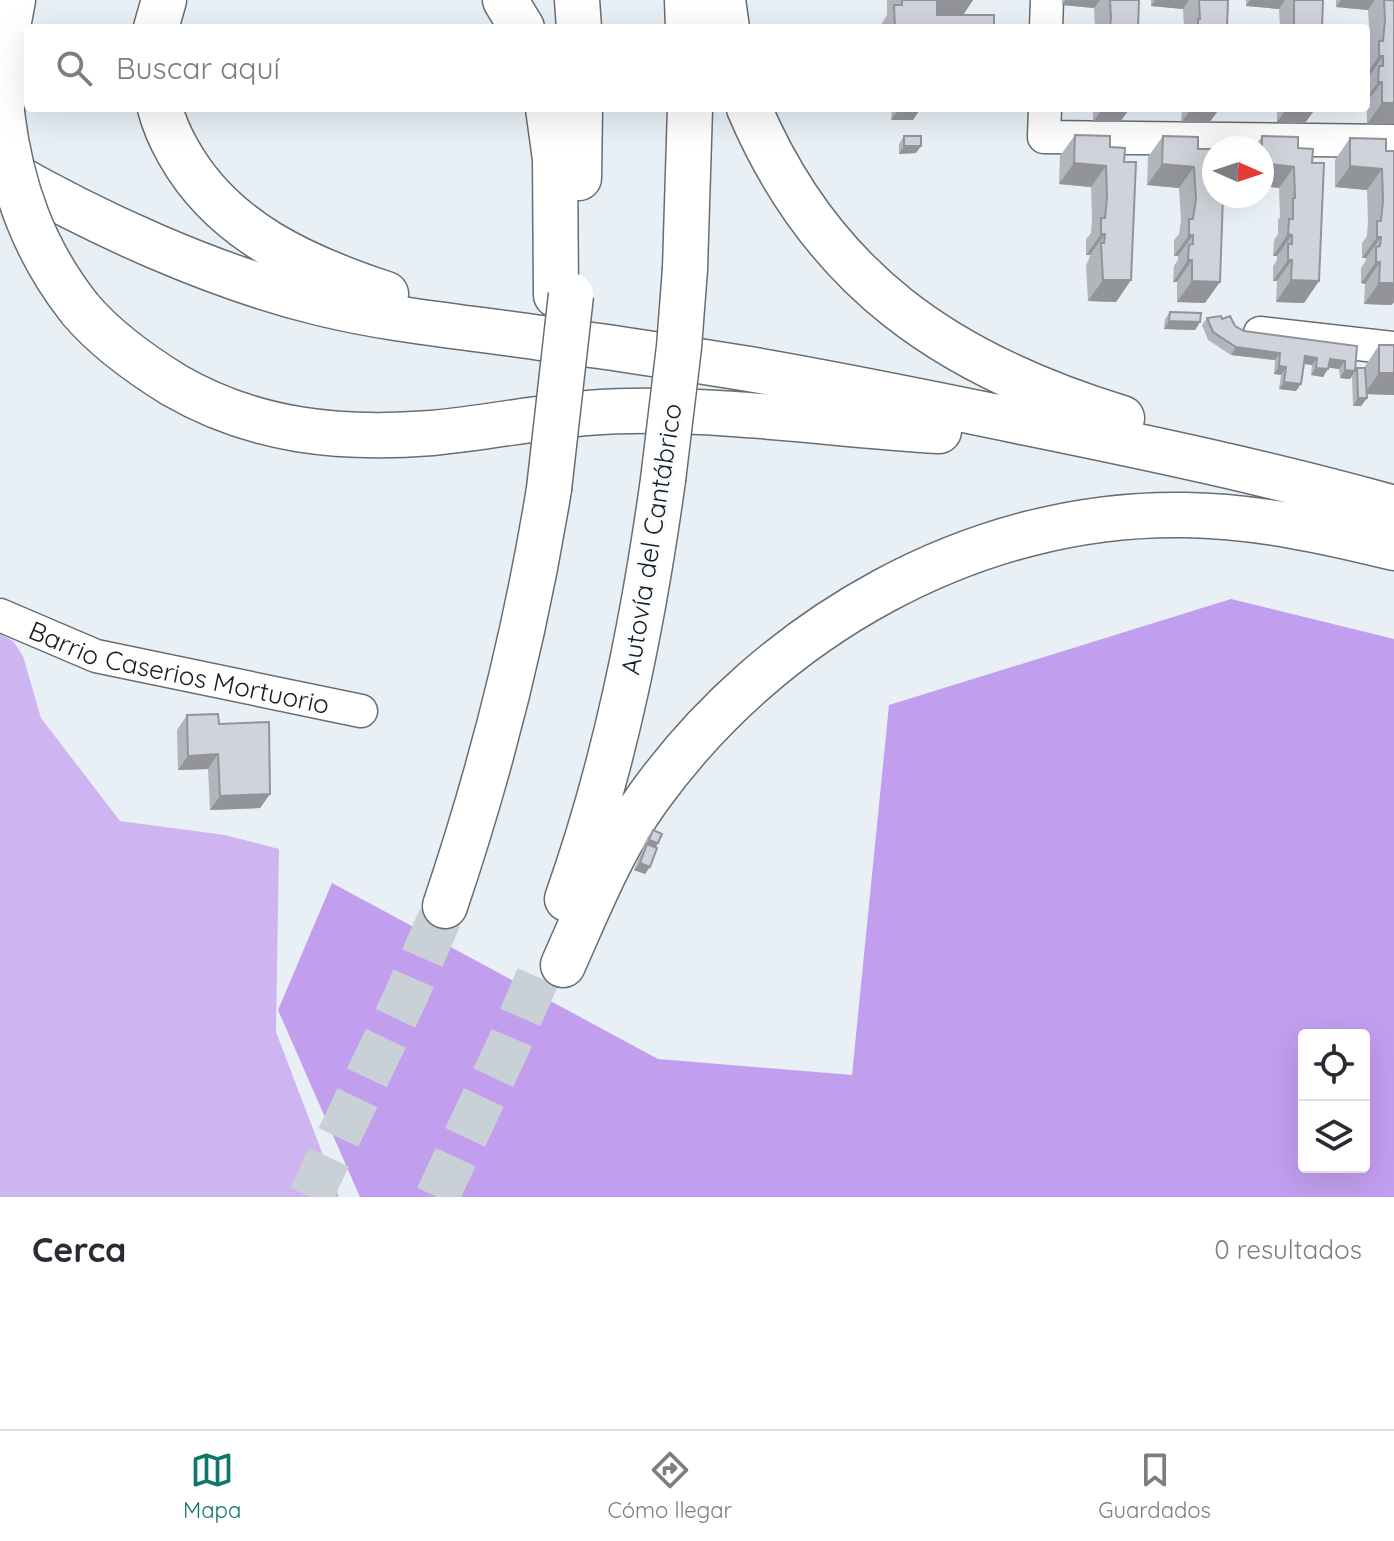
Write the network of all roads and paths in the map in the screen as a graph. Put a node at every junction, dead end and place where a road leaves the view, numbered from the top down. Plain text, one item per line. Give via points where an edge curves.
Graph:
1 (13, 0) edge
2 (164, 0) edge
3 (505, 0) edge
4 (577, 0) edge
5 (687, 0) edge
6 (723, 0) edge
7 (1047, 0) edge
8 (157, 24) edge
9 (520, 24) edge
10 (579, 24) edge
11 (688, 24) edge
12 (726, 24) edge
13 (1046, 24) edge
14 (162, 112) edge
15 (549, 112) edge
16 (580, 112) edge
17 (690, 112) edge
18 (751, 112) edge
19 (1045, 112) edge
20 (1394, 141) edge
21 (0, 168) edge
22 (0, 195) edge
23 (564, 295) junction
24 (1260, 333) edge
25 (538, 337) junction
26 (1394, 348) edge
27 (939, 431) junction
28 (1394, 494) edge
29 (1394, 508) edge
30 (1394, 532) edge
31 (1394, 548) edge
32 (0, 615) edge
33 (361, 711) dead end
34 (445, 906) tunnel mouth

1 - 27 highway, bridge via 2,59 2,113 7,154 25,216 80,309 143,366 213,407 326,434 432,433 629,411 757,415
2 - 8 highway
3 - 9 highway
4 - 10 highway
5 - 11 highway
6 - 12 highway
7 - 13 street
14 - 25 highway via 193,178 241,225 271,245 339,278
15 - 23 highway
16 - 23 highway
17 - 31 highway, Autovía del Cantábrico, bridge via 679,347 641,620 613,748 554,962 647,799 713,721 811,637 900,581 1010,538 1126,517 1246,519
18 - 28 highway via 778,170 817,229 875,290 939,337 1080,405
19 - 20 street via 1044,137
21 - 25 highway via 107,224 282,293 373,314
22 - 27 highway via 129,259 288,313 394,337 868,412
23 - 34 highway, bridge via 549,489 531,592 505,705
24 - 26 street
25 - 29 highway via 835,385 1177,453
27 - 30 highway
32 - 33 street, Barrio Caserios Mortuorio via 96,656

